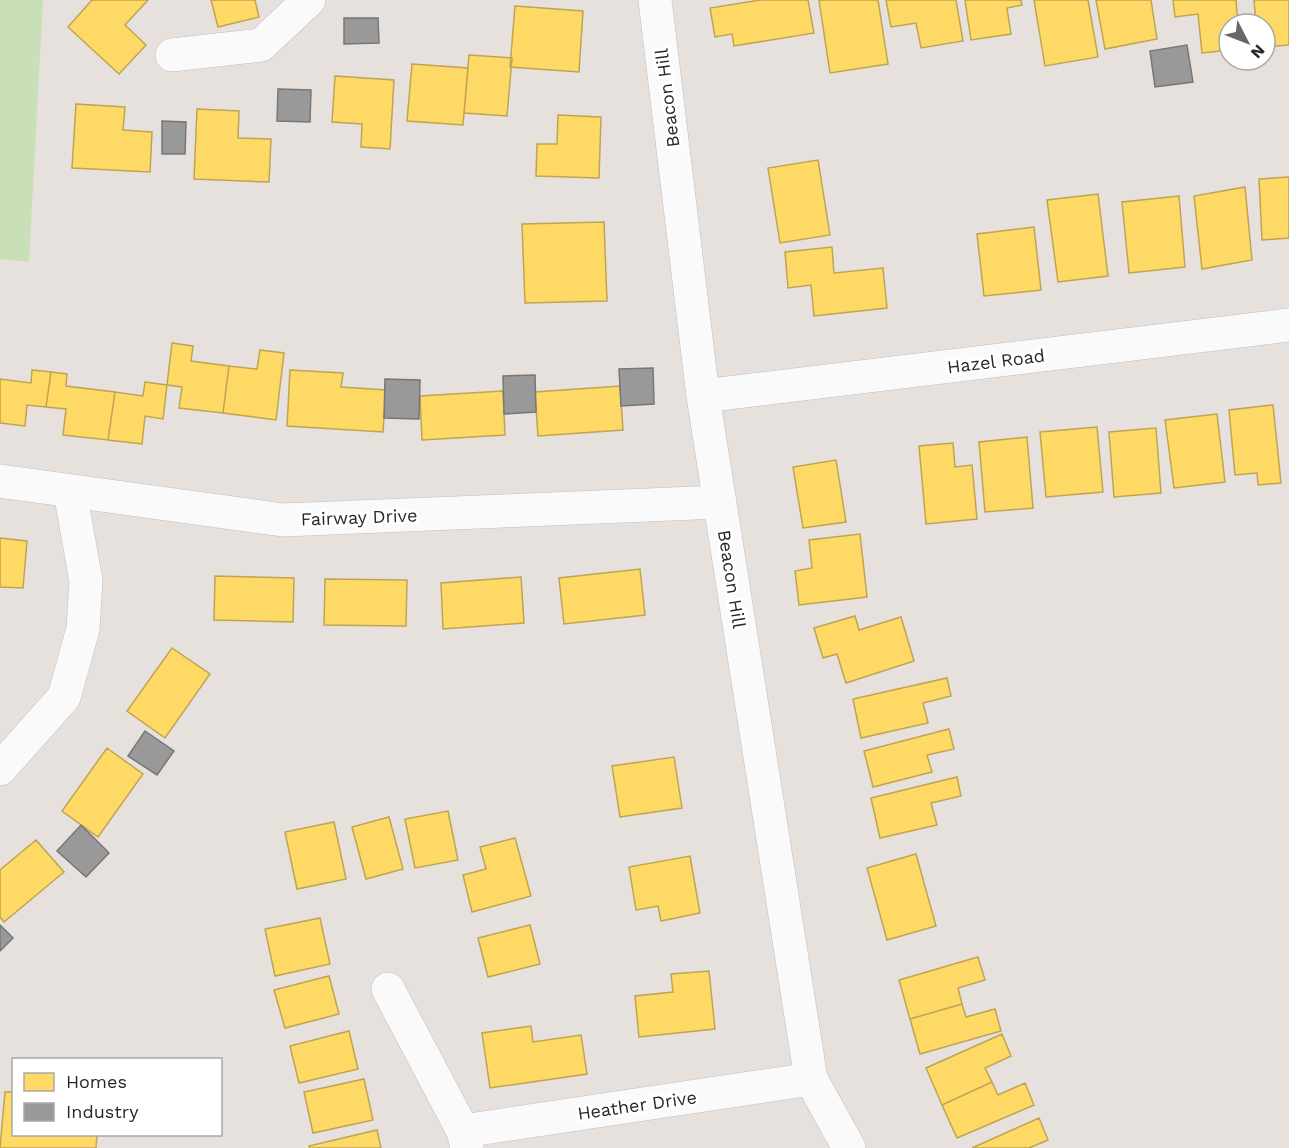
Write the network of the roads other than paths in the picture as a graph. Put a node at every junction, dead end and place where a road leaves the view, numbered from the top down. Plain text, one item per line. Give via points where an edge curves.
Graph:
1 (309, 0) edge
2 (655, 0) edge
3 (172, 55) dead end
4 (1289, 326) edge
5 (703, 396) junction
6 (0, 481) edge
7 (70, 492) junction
8 (720, 502) junction
9 (0, 769) edge
10 (388, 989) dead end
11 (811, 1079) junction
12 (465, 1139) edge
13 (849, 1148) edge

1 - 3 street via 261,45
2 - 5 street, Beacon Hill
4 - 5 street, Hazel Road
5 - 8 street, Beacon Hill
6 - 7 street, Fairway Drive
7 - 8 street, Fairway Drive via 283,520
7 - 9 street via 86,581 83,629 64,697
8 - 11 street, Beacon Hill
10 - 12 street, Heather Drive
11 - 12 street, Heather Drive
11 - 13 street, Beacon Hill

